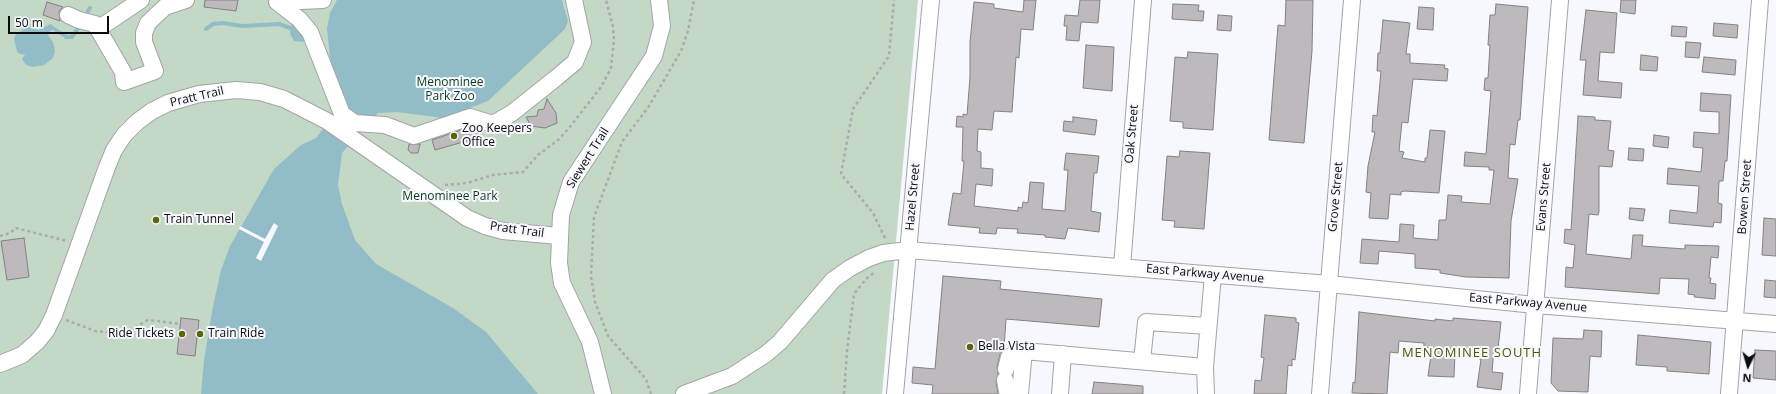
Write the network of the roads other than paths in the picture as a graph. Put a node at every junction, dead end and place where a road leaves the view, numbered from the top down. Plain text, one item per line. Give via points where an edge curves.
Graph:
1 (140, 0) edge
2 (186, 0) edge
3 (324, 0) edge
4 (574, 0) edge
5 (660, 0) edge
6 (931, 0) edge
7 (1143, 0) edge
8 (1352, 0) edge
9 (1560, 0) edge
10 (1760, 0) edge
11 (272, 1) edge
12 (559, 236) junction
13 (908, 250) junction
14 (1122, 267) junction
15 (1213, 275) junction
16 (1329, 284) junction
17 (1535, 304) junction
18 (1736, 321) junction
19 (1776, 324) edge
20 (1208, 326) junction
21 (1024, 350) junction
22 (1063, 354) junction
23 (1142, 361) junction
24 (0, 364) edge
25 (1205, 367) junction
26 (603, 394) edge
27 (684, 394) edge
28 (895, 394) edge
29 (1019, 394) edge
30 (1060, 394) edge
31 (1206, 394) edge
32 (1320, 394) edge
33 (1528, 394) edge
34 (1729, 394) edge

1 - 2 street via 84,22 124,72 124,82 155,71 144,42 148,23 165,7
3 - 11 street
4 - 11 street via 583,42 575,62 512,113 493,124 470,117 414,136 377,124 355,124 348,120 342,114 310,32 299,19
5 - 12 street, Siewert Trail via 662,26 654,56 571,182 560,215
6 - 13 street, Hazel Street
7 - 14 street, Oak Street
8 - 16 street, Grove Street
9 - 17 street, Evans Street
10 - 18 street, Bowen Street
12 - 24 street, Pratt Trail via 503,231 467,218 327,121 284,99 242,90 199,94 168,103 152,111 124,135 114,150 46,331 22,355
12 - 26 street, Siewert Trail via 562,283 590,342
13 - 14 street, East Parkway Avenue
13 - 27 street, East Parkway Avenue via 884,253 860,262 833,280 780,342 766,354 732,376
13 - 28 street, Hazel Street
14 - 15 street, East Parkway Avenue
15 - 16 street, East Parkway Avenue
15 - 20 street
16 - 17 street, East Parkway Avenue
16 - 32 street, Grove Street
17 - 18 street, East Parkway Avenue
17 - 33 street, Evans Street
18 - 19 street, East Parkway Avenue
18 - 34 street, Bowen Street
20 - 23 street via 1146,322
20 - 25 street
21 - 22 street
21 - 29 street
21 - 29 street via 1009,357 1006,374 1007,391
22 - 23 street
22 - 30 street
23 - 25 street
25 - 31 street

